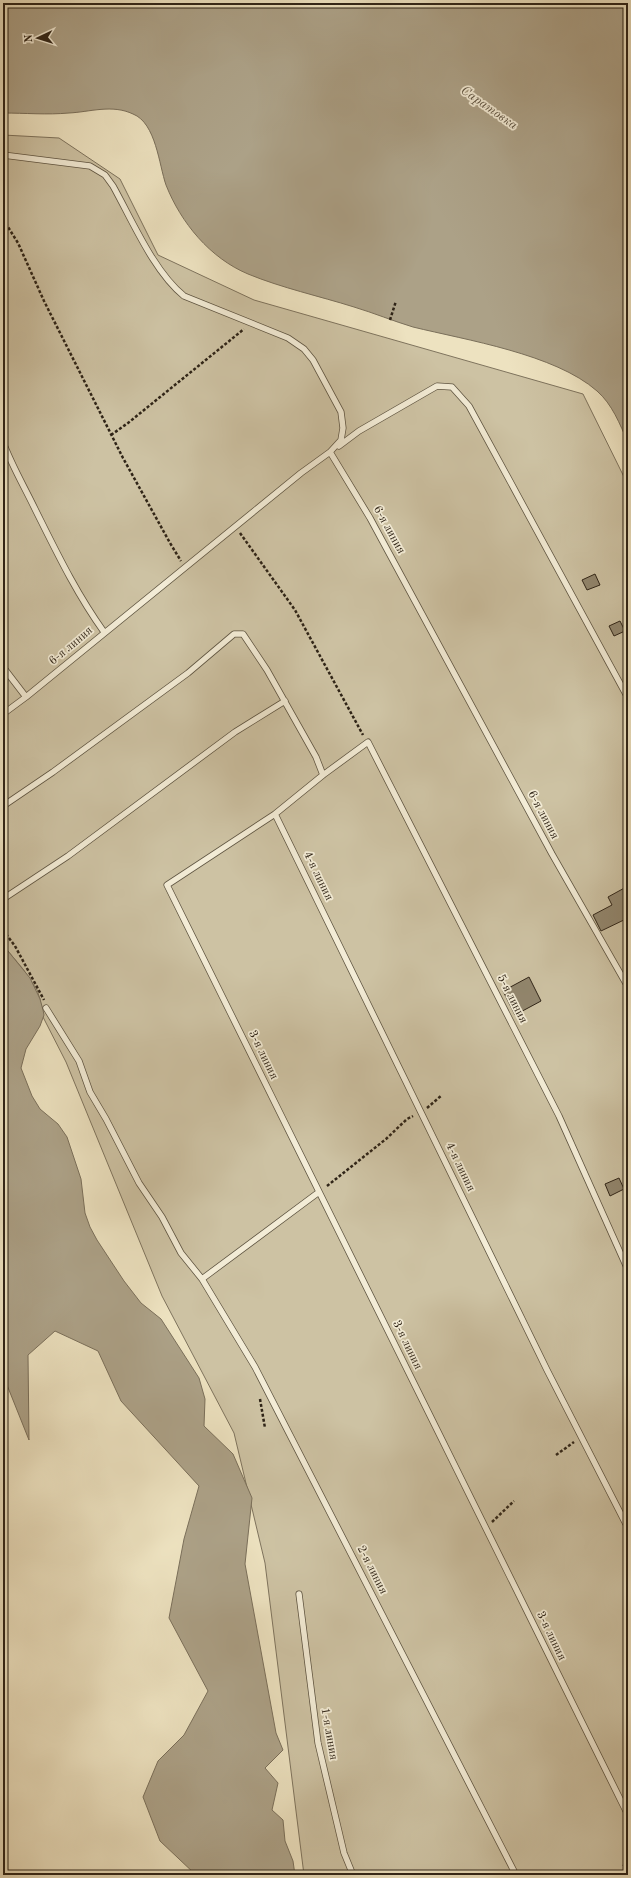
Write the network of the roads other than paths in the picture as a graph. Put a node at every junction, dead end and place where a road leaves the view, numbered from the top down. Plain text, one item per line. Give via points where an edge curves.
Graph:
1 (3, 155) edge
2 (3, 442) edge
3 (330, 452) junction
4 (104, 632) junction
5 (3, 667) edge
6 (26, 698) junction
7 (628, 698) edge
8 (285, 702) junction
9 (3, 714) edge
10 (323, 775) junction
11 (3, 806) edge
12 (276, 814) junction
13 (3, 899) edge
14 (628, 987) edge
15 (46, 1008) road end
16 (319, 1192) junction
17 (628, 1270) edge
18 (202, 1279) junction
19 (628, 1528) edge
20 (298, 1594) dead end
21 (628, 1815) edge
22 (353, 1875) edge
23 (516, 1875) edge

1 - 3 lane via 90,166 105,174 162,274 173,288 184,296 288,338 304,349 313,360 341,412 341,440
2 - 4 lane via 11,464 64,567
3 - 4 lane, 6-я линия via 301,472
3 - 7 lane via 359,431 437,386 452,387 469,406
3 - 14 lane, 6-я линия via 370,518 552,854
4 - 6 lane, 6-я линия
5 - 6 lane
6 - 9 lane, 6-я линия
8 - 10 lane via 316,757
8 - 11 lane via 243,634 234,634 188,673
8 - 13 lane via 235,732 68,856
10 - 12 lane
10 - 17 lane, 5-я линия via 368,742 559,1116
12 - 16 lane, 3-я линия via 167,885
12 - 19 lane, 4-я линия via 421,1113
15 - 18 lane, 2-я линия via 79,1061 90,1092 139,1183 162,1217 181,1253
16 - 18 lane
16 - 21 lane, 3-я линия
18 - 23 lane, 2-я линия via 255,1367
20 - 22 lane, 1-я линия via 318,1743 344,1853

